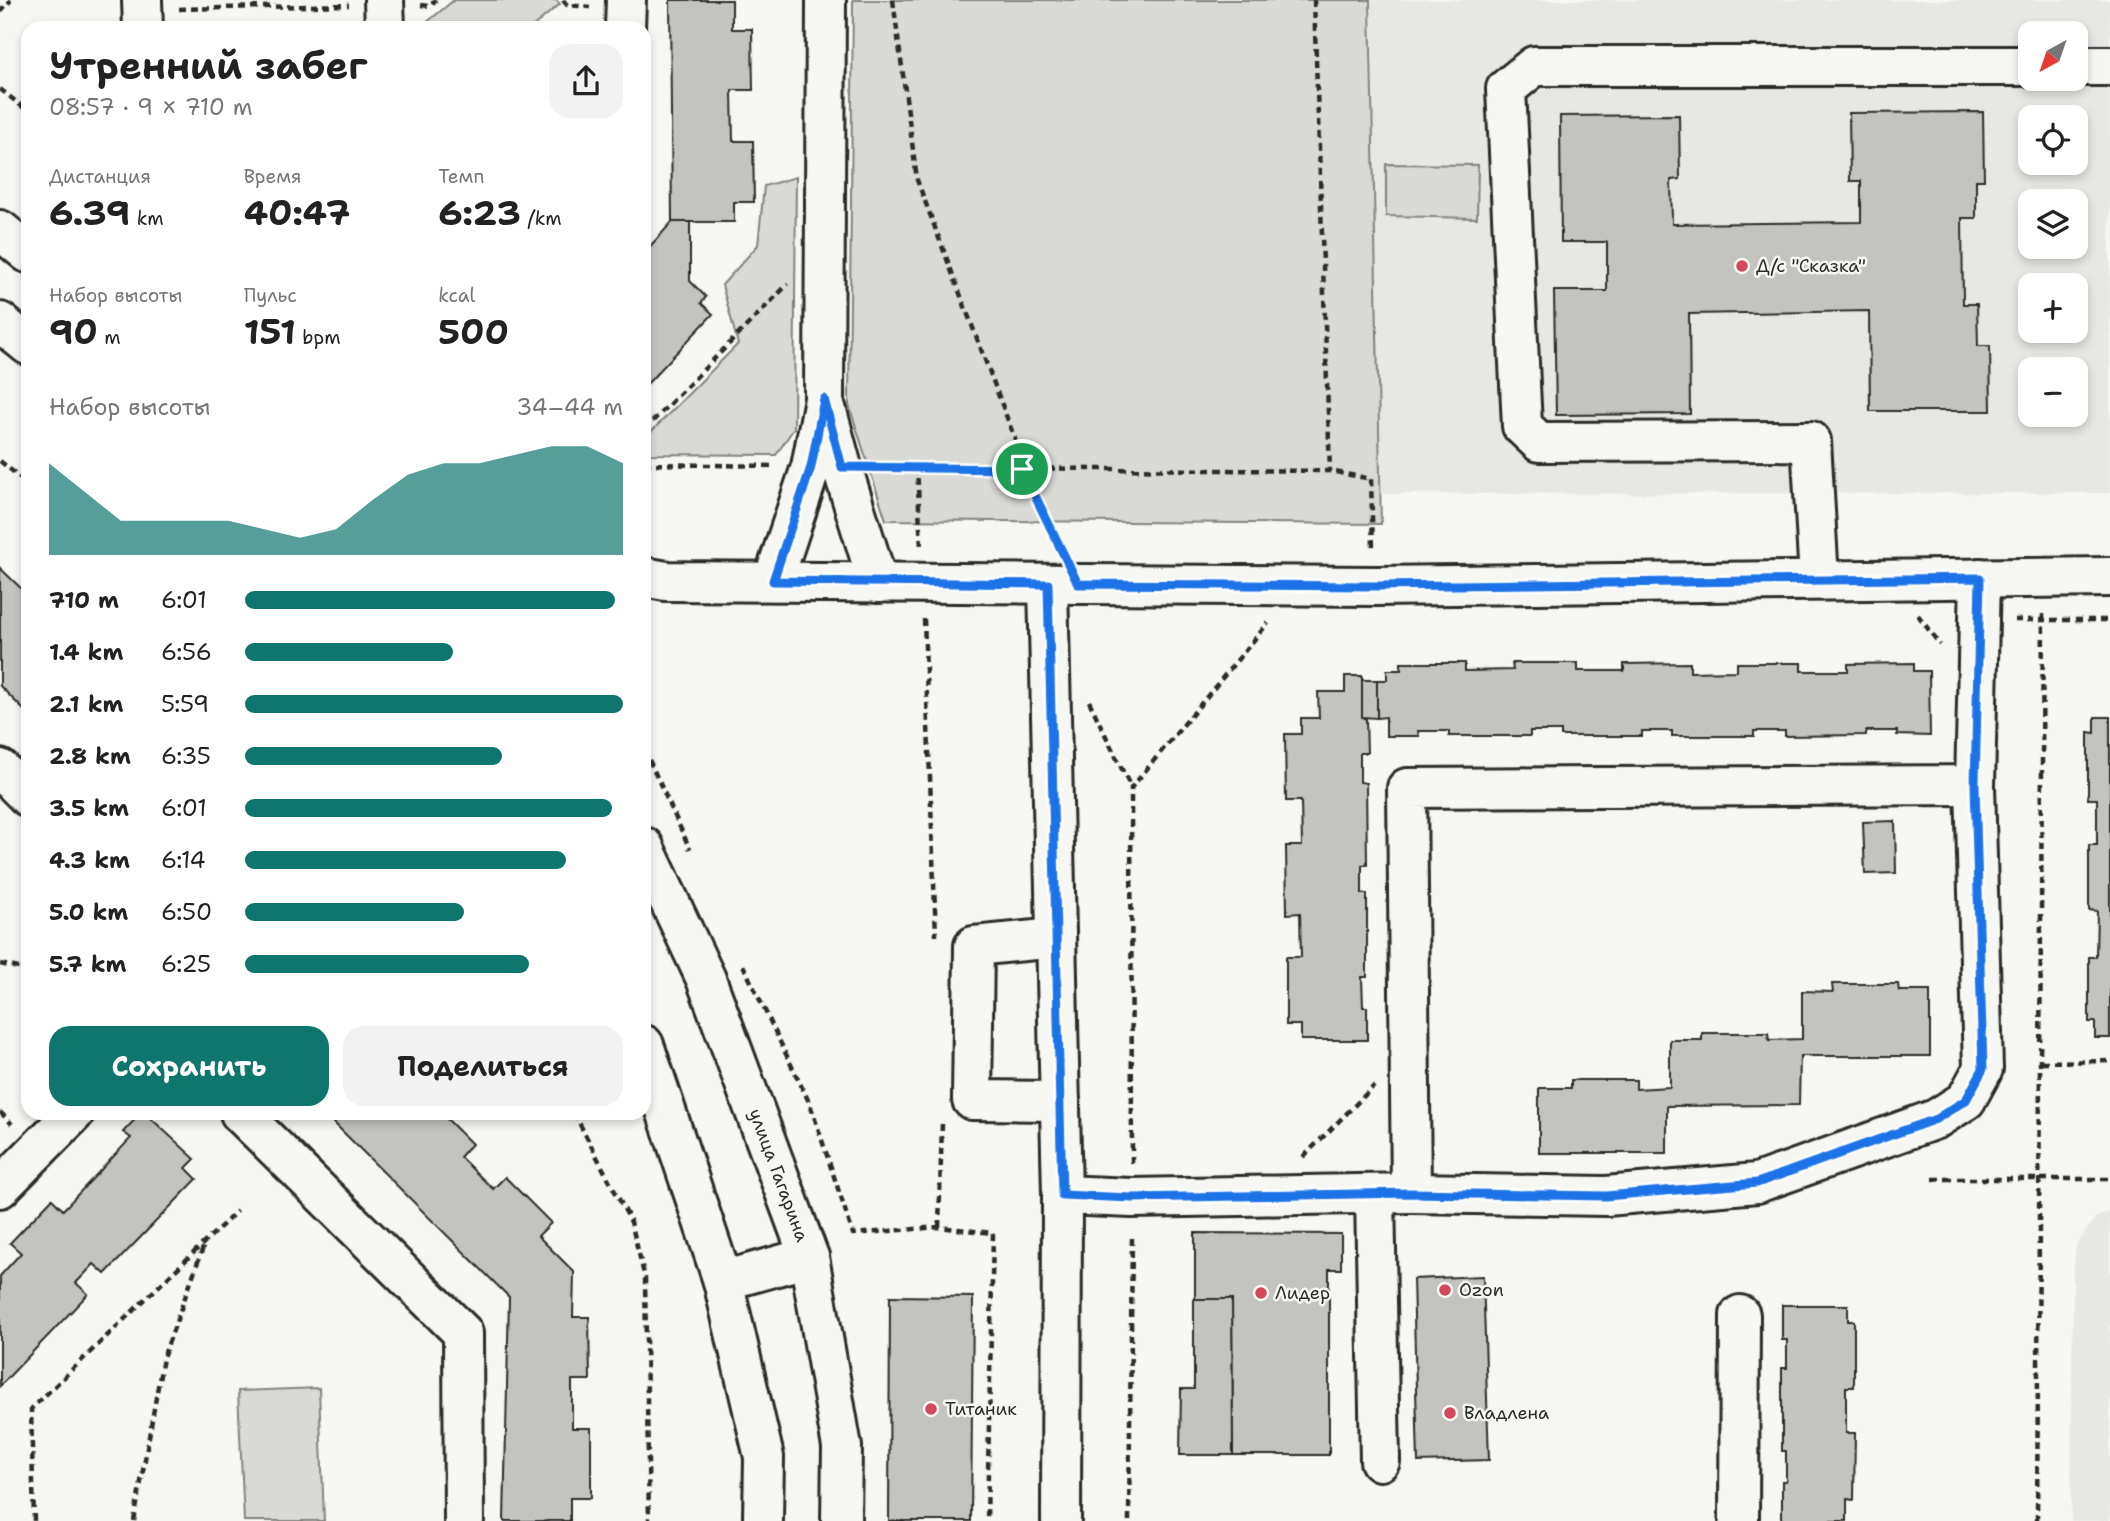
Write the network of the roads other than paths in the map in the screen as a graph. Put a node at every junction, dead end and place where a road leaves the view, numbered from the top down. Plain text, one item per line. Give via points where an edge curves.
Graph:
1 (626, 0) edge
2 (826, 0) edge
3 (625, 21) edge
4 (2018, 66) edge
5 (2088, 66) edge
6 (2110, 66) edge
7 (0, 230) edge
8 (21, 247) edge
9 (0, 322) edge
10 (21, 339) edge
11 (826, 467) junction
12 (2110, 577) edge
13 (1980, 578) junction
14 (1819, 580) junction
15 (773, 581) junction
16 (651, 582) edge
17 (878, 583) junction
18 (1063, 584) junction
19 (0, 769) edge
20 (1975, 785) junction
21 (21, 790) edge
22 (651, 862) edge
23 (1056, 938) junction
24 (651, 1066) edge
25 (1060, 1101) junction
26 (67, 1120) edge
27 (247, 1120) edge
28 (0, 1188) edge
29 (1393, 1194) junction
30 (1062, 1195) junction
31 (809, 1257) junction
32 (723, 1281) junction
33 (1740, 1315) dead end
34 (1380, 1461) dead end
35 (464, 1521) edge
36 (764, 1521) edge
37 (841, 1521) edge
38 (1061, 1521) edge
39 (1739, 1521) edge

1 - 3 street
2 - 11 street
4 - 14 street via 1534,66 1506,89 1522,426 1539,442 1811,441
5 - 6 street
7 - 8 street
9 - 10 street
11 - 15 street
11 - 17 street
12 - 13 street
13 - 14 street
13 - 20 street
14 - 18 street via 1376,586
15 - 16 street
15 - 17 street
17 - 18 street
18 - 23 street
19 - 21 street
20 - 29 street via 1983,1069 1966,1100 1936,1119 1757,1183 1606,1196
20 - 29 street via 1407,788
22 - 31 street, улица Гагарина via 706,979
23 - 25 street
23 - 25 street via 974,946 972,1100
24 - 32 street
25 - 30 street
26 - 28 street
27 - 35 street via 463,1333
29 - 30 street
29 - 34 street
30 - 38 street
31 - 32 street
31 - 37 street, улица Гагарина via 842,1447
32 - 36 street via 764,1457
33 - 39 street

